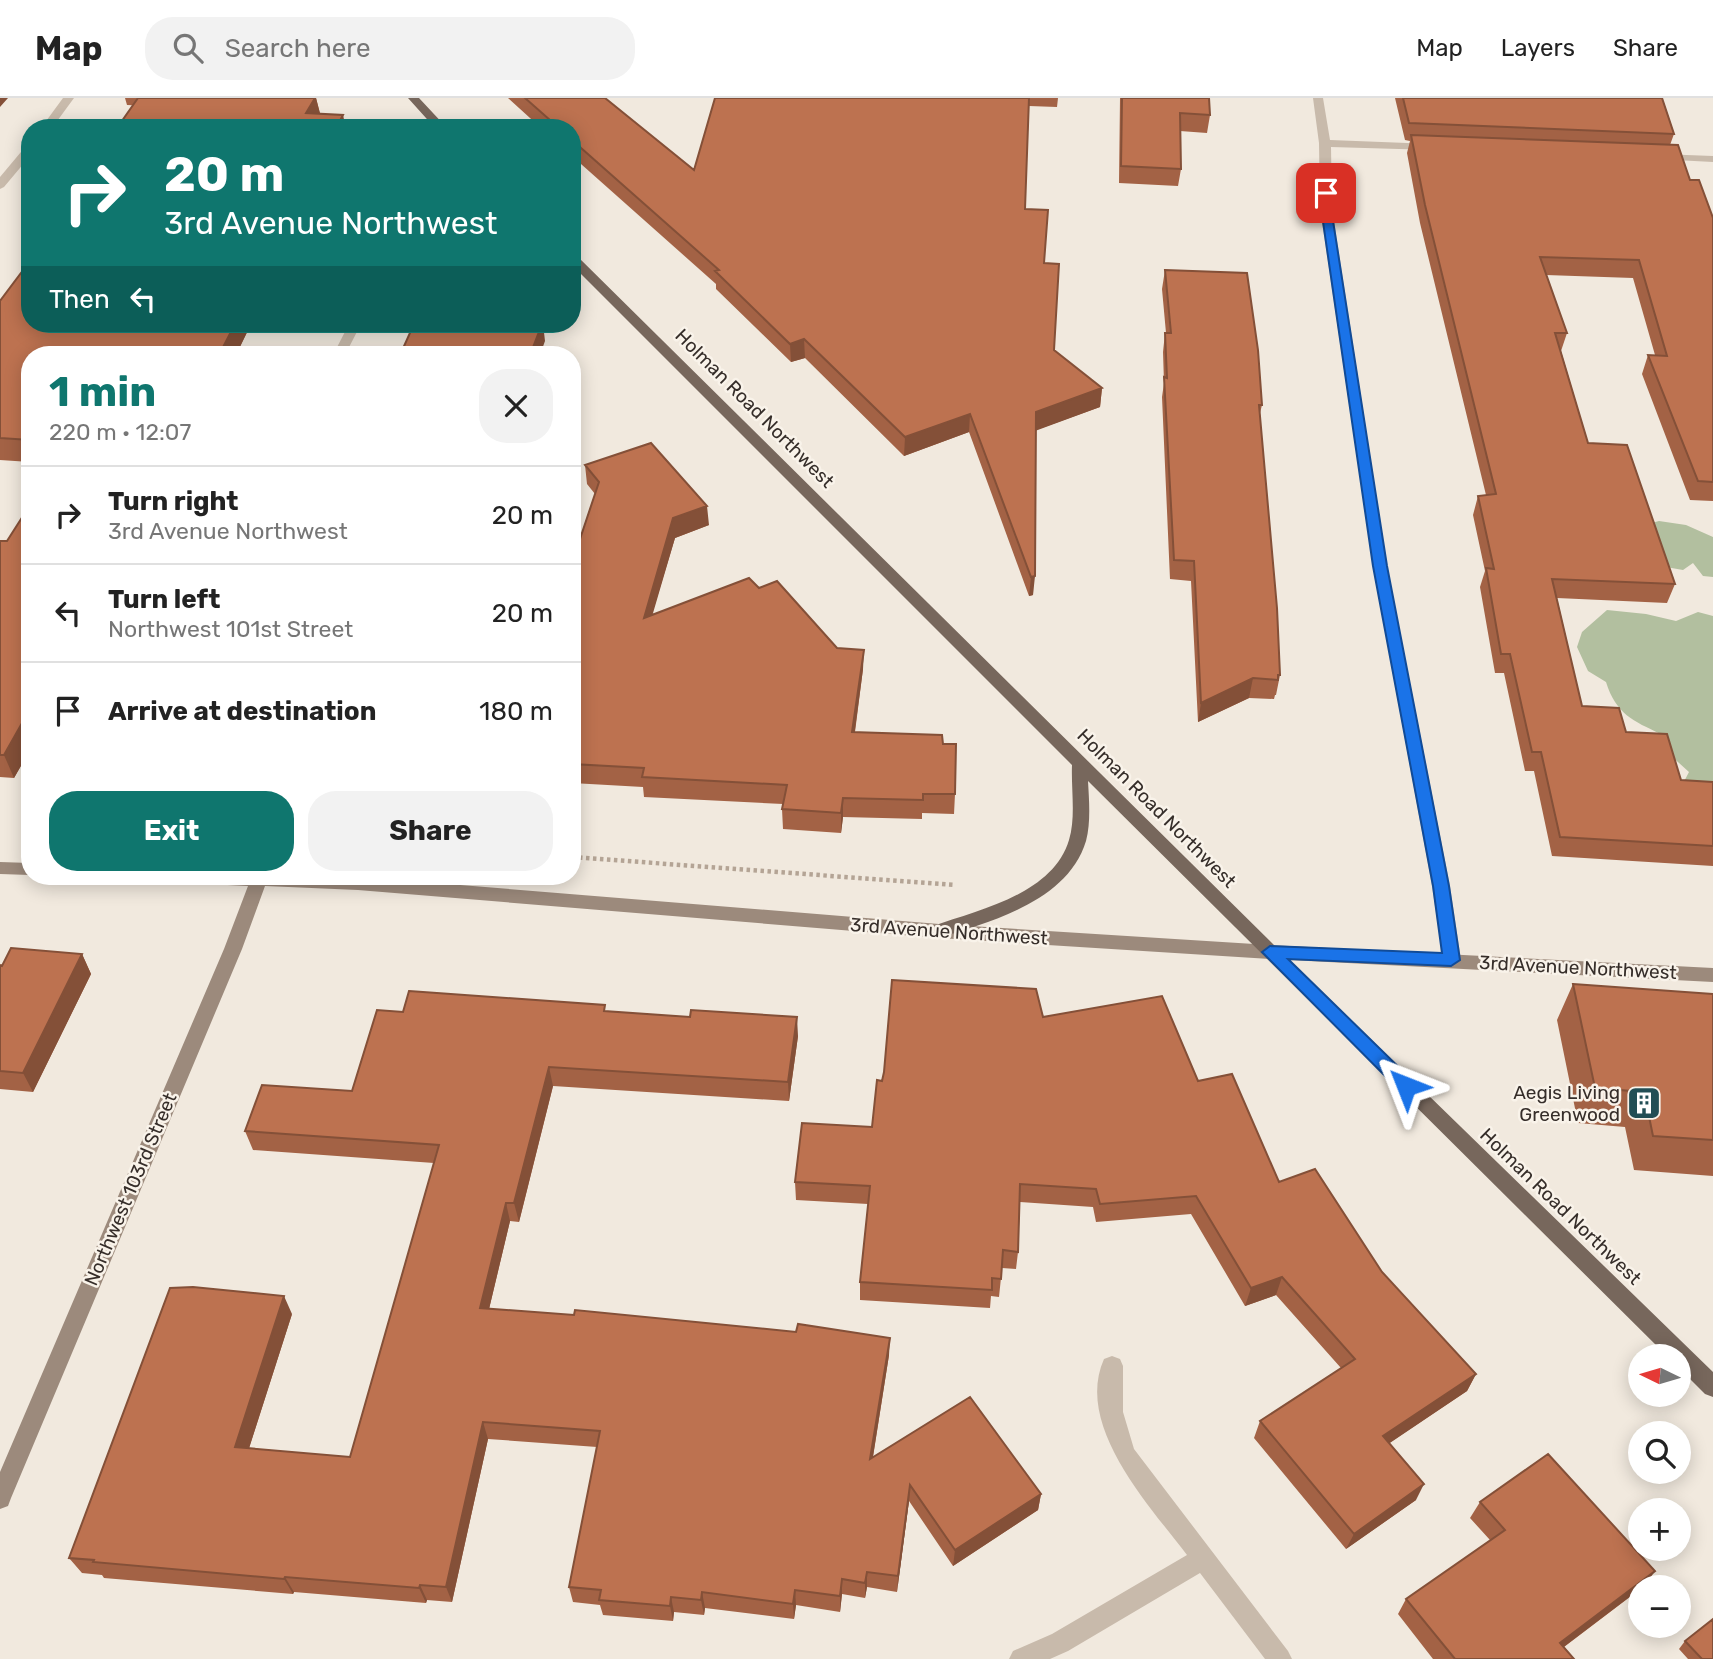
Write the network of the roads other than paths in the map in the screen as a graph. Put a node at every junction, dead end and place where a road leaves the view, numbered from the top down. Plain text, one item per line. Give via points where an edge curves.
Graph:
1 (69, 98) edge
2 (413, 98) edge
3 (1318, 98) edge
4 (53, 119) edge
5 (433, 119) edge
6 (1325, 143) junction
7 (1450, 148) edge
8 (1644, 156) edge
9 (21, 159) edge
10 (1713, 159) edge
11 (0, 185) edge
12 (581, 267) edge
13 (1080, 764) junction
14 (0, 868) edge
15 (21, 869) edge
16 (258, 885) edge
17 (382, 885) edge
18 (939, 931) junction
19 (1270, 952) junction
20 (1451, 960) junction
21 (1713, 975) edge
22 (1112, 1366) dead end
23 (1713, 1387) edge
24 (0, 1498) edge
25 (1204, 1558) junction
26 (1021, 1659) edge
27 (1280, 1659) edge

1 - 4 street
2 - 5 main road
3 - 6 street
6 - 7 street
6 - 20 street via 1326,208 1380,566
8 - 10 street
9 - 11 street
12 - 13 main road, Holman Road Northwest
13 - 18 main road via 1078,841 1061,874 1044,889
13 - 19 main road, Holman Road Northwest
14 - 15 street
16 - 24 street, Northwest 103rd Street
17 - 18 street, 3rd Avenue Northwest
18 - 19 street, 3rd Avenue Northwest
19 - 20 street, 3rd Avenue Northwest
19 - 23 main road, Holman Road Northwest
20 - 21 street, 3rd Avenue Northwest
22 - 25 street via 1108,1393 1112,1423 1126,1456
25 - 26 street via 1060,1643
25 - 27 street

